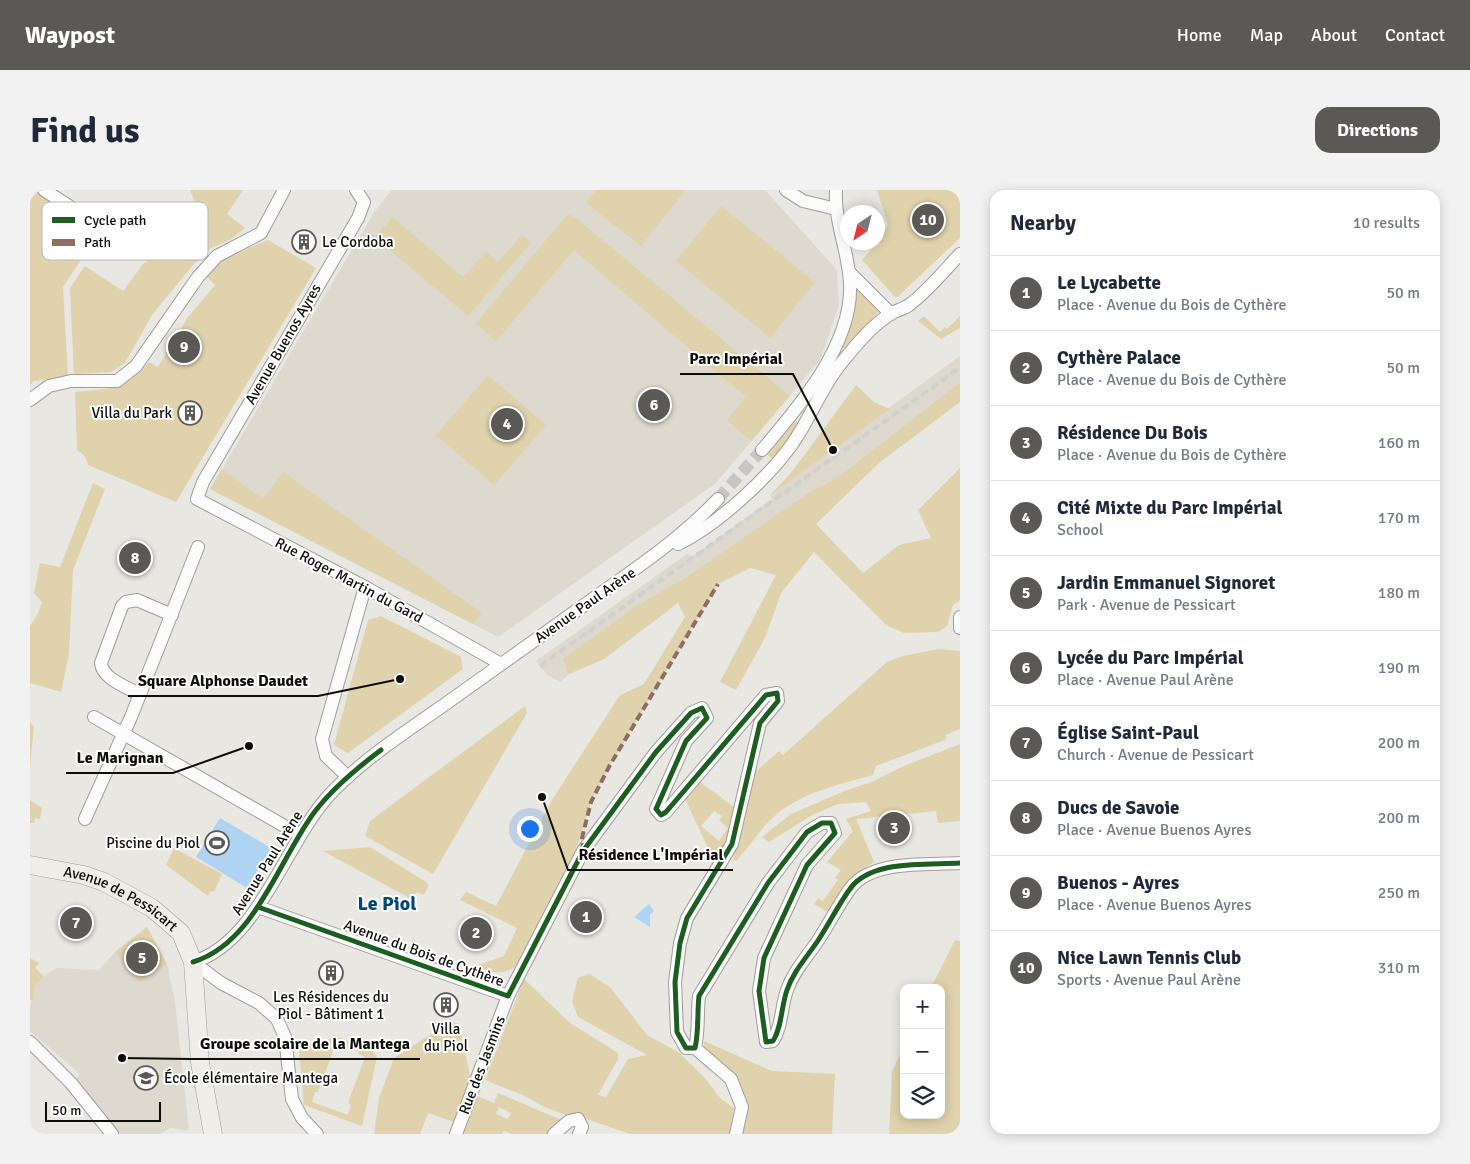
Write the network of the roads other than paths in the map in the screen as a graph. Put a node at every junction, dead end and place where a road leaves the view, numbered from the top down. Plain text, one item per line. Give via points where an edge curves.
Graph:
1 (44, 190) edge
2 (284, 190) edge
3 (356, 190) edge
4 (786, 190) edge
5 (836, 190) edge
6 (63, 202) edge
7 (836, 209) junction
8 (960, 254) edge
9 (849, 272) junction
10 (891, 314) junction
11 (30, 400) edge
12 (762, 450) tunnel mouth
13 (197, 499) joint
14 (718, 499) tunnel mouth
15 (198, 548) dead end
16 (658, 553) junction
17 (364, 587) junction
18 (172, 615) junction
19 (960, 617) edge
20 (960, 628) edge
21 (501, 664) junction
22 (140, 694) junction
23 (94, 717) dead end
24 (124, 734) junction
25 (348, 777) junction
26 (85, 819) dead end
27 (300, 835) junction
28 (960, 863) edge
29 (30, 865) edge
30 (258, 907) junction
31 (193, 962) junction
32 (508, 996) junction
33 (30, 1042) edge
34 (696, 1048) junction
35 (112, 1134) edge
36 (213, 1134) edge
37 (317, 1134) edge
38 (456, 1134) edge
39 (554, 1134) edge
40 (578, 1134) edge
41 (736, 1134) edge

1 - 6 street
2 - 11 street via 261,233 217,256 198,277 136,366 117,381 71,381 49,386
3 - 13 street, Avenue Buenos Ayres via 364,202 358,218 202,482
4 - 7 street via 803,202
5 - 7 street
7 - 9 street
8 - 10 street, Avenue Paul Arène via 910,304
9 - 10 street
9 - 12 street via 848,312 836,346 790,418
10 - 16 street, Avenue Paul Arène via 836,369 800,433 772,468 715,520 683,542
13 - 17 street, Rue Roger Martin du Gard
14 - 16 street, Avenue Paul Arène
15 - 18 street
16 - 21 street, Avenue Paul Arène
17 - 21 street, Rue Roger Martin du Gard
17 - 25 street via 322,739 326,756
18 - 22 street
18 - 22 street via 137,600 122,606 101,668 108,676
19 - 20 street
21 - 25 street, Avenue Paul Arène
22 - 24 street
23 - 24 street
24 - 26 street
24 - 27 street
25 - 27 street, Avenue Paul Arène via 315,811
27 - 30 street, Avenue Paul Arène
28 - 34 street via 886,866 854,884 818,942 802,961 787,989 778,1033 773,1041 766,1042 759,991 764,958 807,865 834,833 831,823 822,823 807,832 768,883 700,996
29 - 31 street, Avenue de Pessicart via 84,874 152,908 181,933
30 - 31 street, Avenue Paul Arène via 219,951
30 - 32 street, Avenue du Bois de Cythère
31 - 36 street, Avenue de Pessicart via 200,1064
31 - 37 street via 221,983 259,1003 277,1019 285,1037 292,1099 299,1114
32 - 34 street, Avenue du Bois de Cythère via 583,851 656,752 691,713 702,708 707,718 686,741 656,809 661,815 766,695 777,693 778,701 760,723 732,844 687,918 680,943 675,982 677,1032 686,1048
32 - 38 street, Rue des Jasmins
33 - 35 street via 71,1083
34 - 41 street via 730,1079 742,1107
39 - 40 street via 569,1121 578,1119 582,1127

